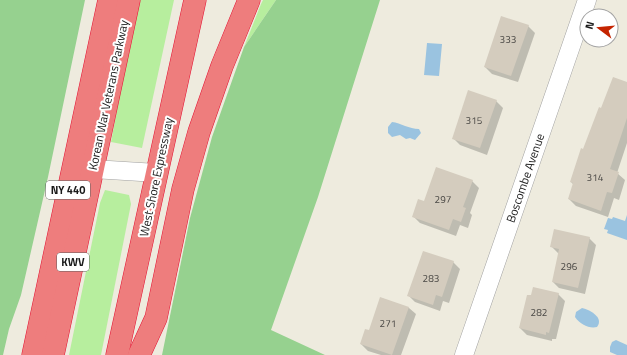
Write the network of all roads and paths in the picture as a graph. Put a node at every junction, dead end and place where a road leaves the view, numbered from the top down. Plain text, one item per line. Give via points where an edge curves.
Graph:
1 (109, 0) edge
2 (129, 0) edge
3 (195, 0) edge
4 (249, 0) edge
5 (587, 0) edge
6 (93, 169) junction
7 (157, 173) junction
8 (33, 355) edge
9 (53, 355) edge
10 (117, 355) edge
11 (139, 355) edge
12 (464, 355) edge

1 - 8 highway, NY 440
2 - 6 highway, Korean War Veterans Parkway / KWV
3 - 7 highway, West Shore Expressway
4 - 11 highway via 199,132 183,189 156,318
5 - 12 street, Boscombe Avenue
6 - 7 street
6 - 9 highway, Korean War Veterans Parkway / KWV
7 - 10 highway, West Shore Expressway

